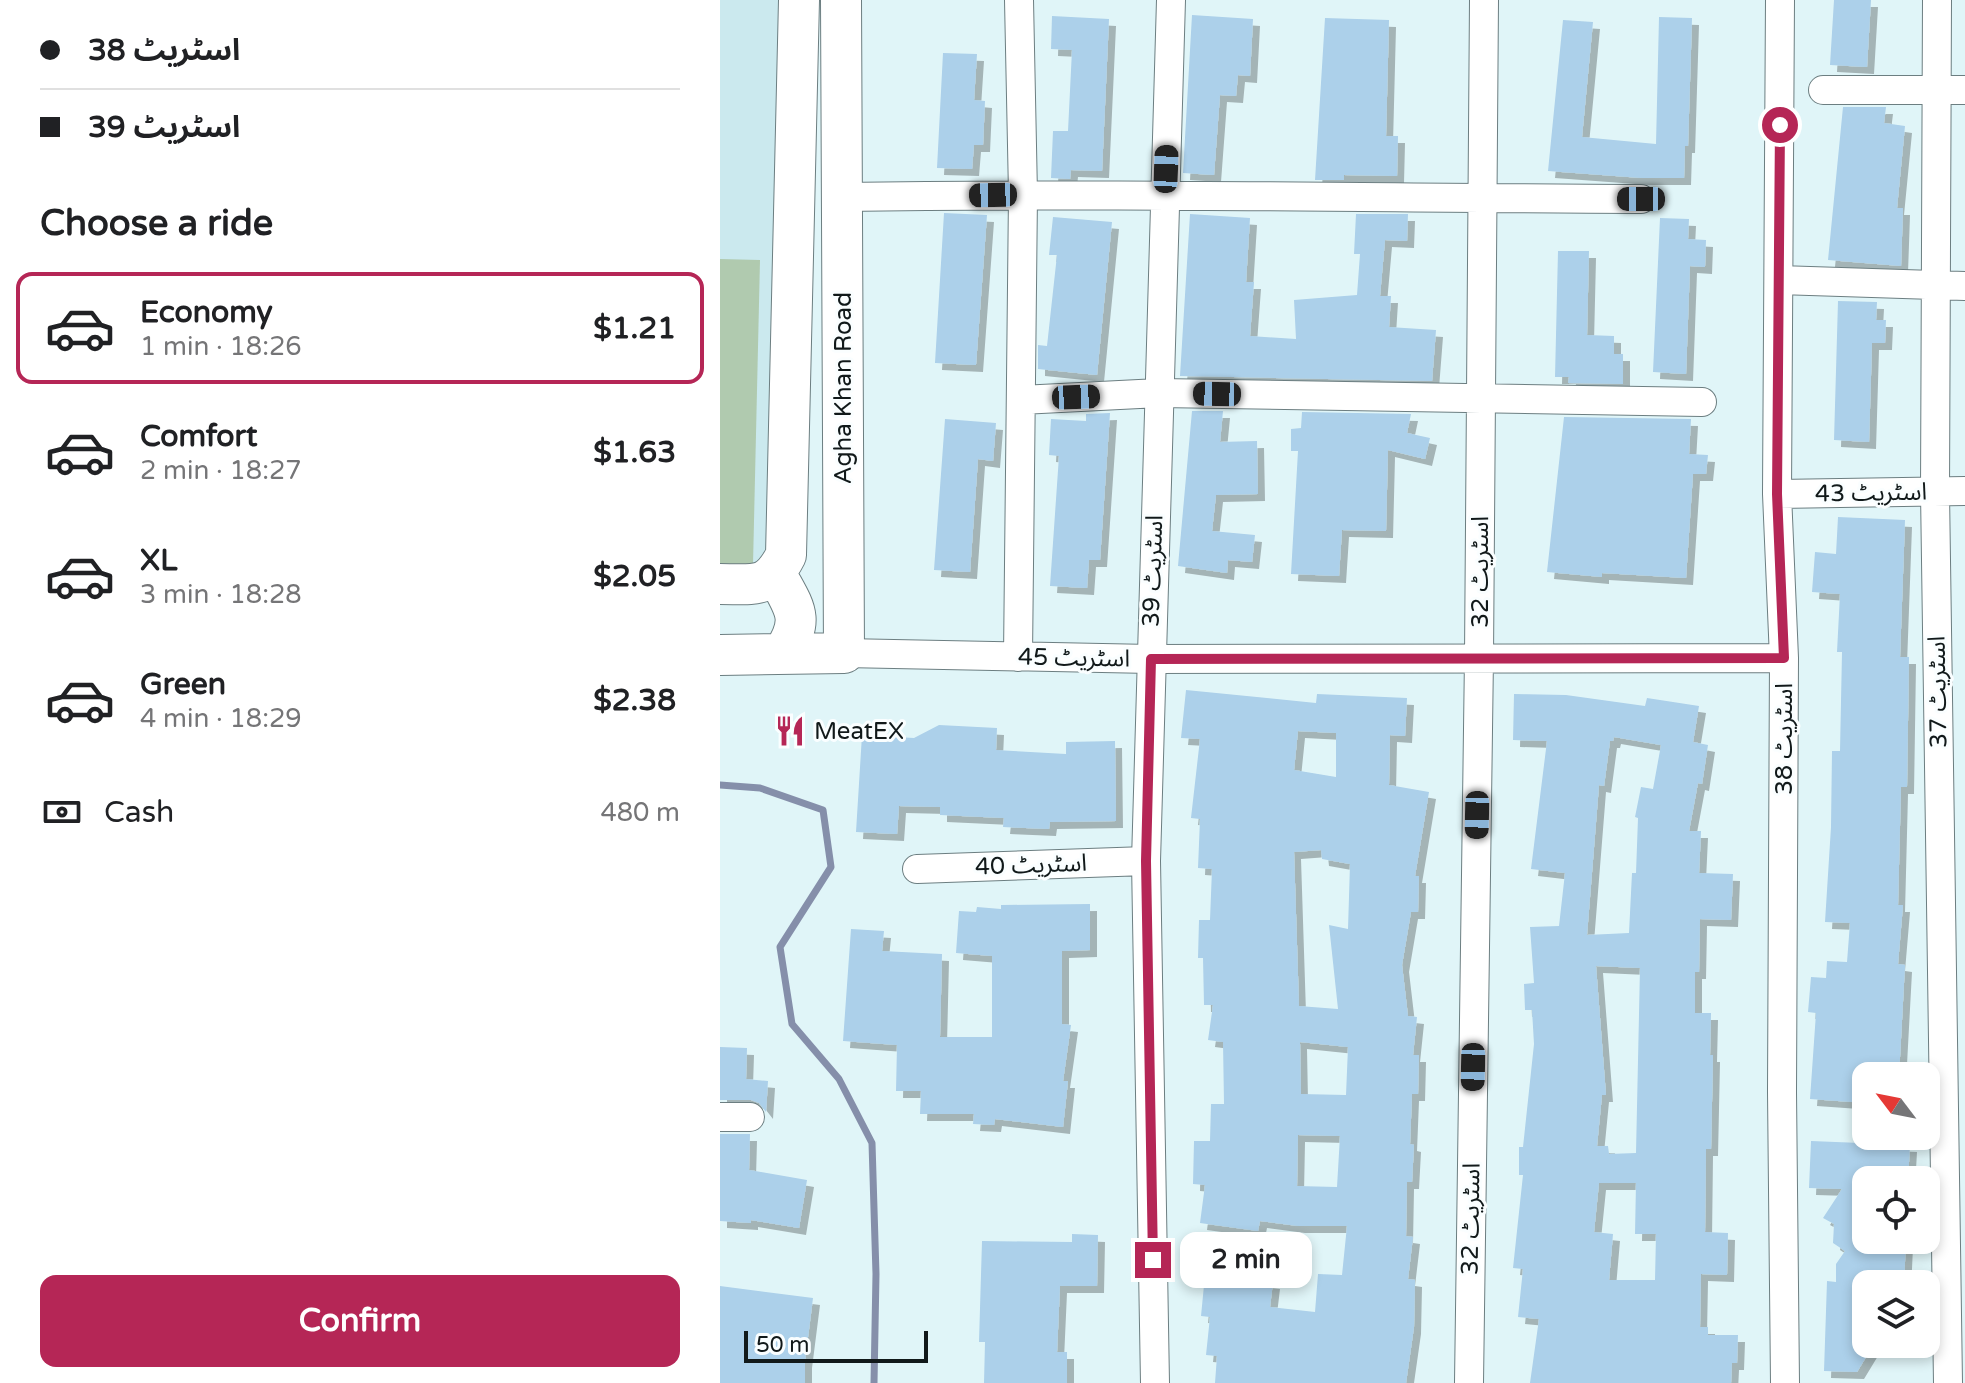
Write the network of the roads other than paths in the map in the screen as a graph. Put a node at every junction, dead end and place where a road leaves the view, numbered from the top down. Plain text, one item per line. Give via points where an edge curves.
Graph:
1 (799, 0) edge
2 (841, 0) edge
3 (1019, 0) edge
4 (1171, 0) edge
5 (1484, 0) edge
6 (1780, 0) edge
7 (1937, 0) edge
8 (1823, 90) dead end
9 (1951, 90) edge
10 (1023, 194) junction
11 (842, 197) junction
12 (1165, 197) junction
13 (1483, 199) junction
14 (1641, 199) dead end
15 (793, 246) junction
16 (842, 248) junction
17 (1779, 280) junction
18 (1936, 285) junction
19 (1965, 286) edge
20 (1159, 393) junction
21 (1481, 398) junction
22 (1021, 400) junction
23 (1702, 402) dead end
24 (1965, 491) edge
25 (1935, 492) junction
26 (1777, 494) junction
27 (843, 559) junction
28 (781, 565) junction
29 (720, 584) edge
30 (783, 653) junction
31 (844, 653) junction
32 (720, 655) edge
33 (1018, 657) junction
34 (1479, 657) junction
35 (1784, 658) junction
36 (1151, 659) junction
37 (1146, 861) junction
38 (917, 869) dead end
39 (720, 1117) edge
40 (750, 1117) dead end
41 (1155, 1383) edge
42 (1469, 1383) edge
43 (1785, 1383) edge
44 (1948, 1383) edge

1 - 15 street
2 - 11 street, Agha Khan Road
3 - 10 street
4 - 12 street, اسٹریٹ 39
5 - 13 street, اسٹریٹ 32
6 - 17 street, اسٹریٹ 38
7 - 9 street, اسٹریٹ 37
8 - 9 street
9 - 18 street, اسٹریٹ 37
10 - 11 street
10 - 12 street
10 - 22 street
11 - 16 street, Agha Khan Road
12 - 13 street
12 - 20 street, اسٹریٹ 39
13 - 14 street
13 - 21 street, اسٹریٹ 32
15 - 16 street
15 - 28 street
16 - 27 street, Agha Khan Road
17 - 18 street
17 - 26 street, اسٹریٹ 38
18 - 19 street
18 - 25 street, اسٹریٹ 37
20 - 21 street
20 - 22 street
20 - 36 street, اسٹریٹ 39
21 - 23 street
21 - 34 street, اسٹریٹ 32
22 - 33 street
24 - 25 street, اسٹریٹ 43
25 - 26 street, اسٹریٹ 43
25 - 44 street, اسٹریٹ 37
26 - 35 street, اسٹریٹ 38
27 - 28 street
27 - 31 street, Agha Khan Road
28 - 29 street via 758,584
28 - 30 street via 796,611 796,634
30 - 31 street
30 - 32 street
31 - 33 street, اسٹریٹ 45
33 - 36 street, اسٹریٹ 45
34 - 35 street, اسٹریٹ 45
34 - 36 street, اسٹریٹ 45
34 - 42 street, اسٹریٹ 32
35 - 43 street, اسٹریٹ 38
36 - 37 street, اسٹریٹ 39
37 - 38 street, اسٹریٹ 40
37 - 41 street, اسٹریٹ 39
39 - 40 street

